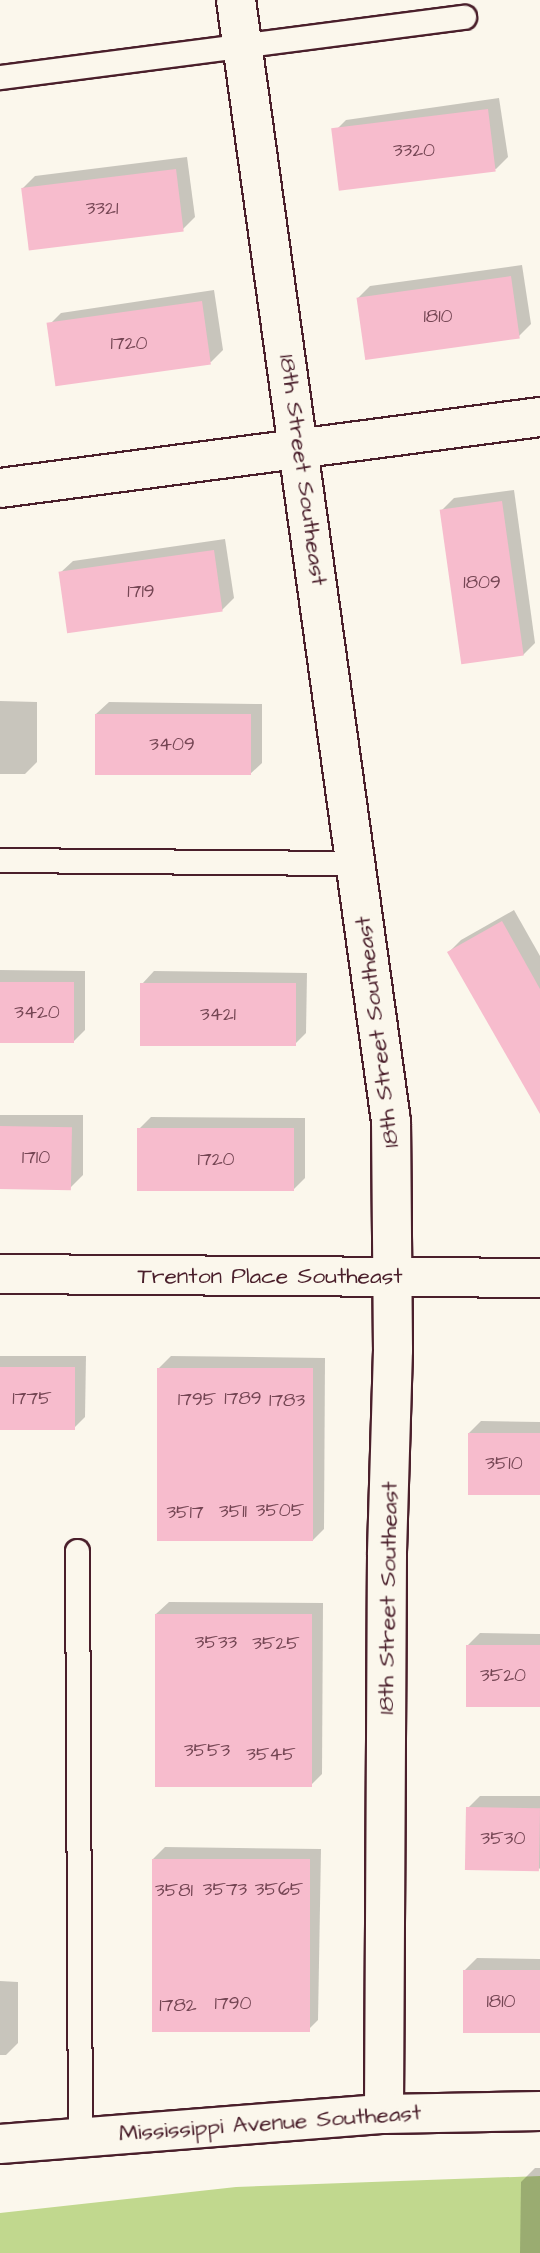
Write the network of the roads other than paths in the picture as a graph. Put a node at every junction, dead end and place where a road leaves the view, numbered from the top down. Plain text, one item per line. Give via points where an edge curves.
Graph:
1 (236, 0) edge
2 (464, 17) dead end
3 (243, 45) junction
4 (0, 77) edge
5 (540, 417) edge
6 (300, 446) junction
7 (0, 488) edge
8 (0, 860) edge
9 (357, 863) junction
10 (0, 1273) edge
11 (393, 1277) junction
12 (540, 1278) edge
13 (77, 1552) dead end
14 (540, 2111) edge
15 (384, 2115) junction
16 (80, 2135) junction
17 (0, 2144) edge

1 - 3 street, 18th Street Southeast
2 - 3 lane
3 - 4 lane
3 - 6 street, 18th Street Southeast
5 - 6 street
6 - 7 street
6 - 9 street, 18th Street Southeast
8 - 9 lane
9 - 11 street, 18th Street Southeast via 391,1121
10 - 11 street, Trenton Place Southeast
11 - 12 street, Trenton Place Southeast
11 - 15 street, 18th Street Southeast
13 - 16 lane
14 - 15 street, Mississippi Avenue Southeast
15 - 16 street, Mississippi Avenue Southeast
16 - 17 street, Mississippi Avenue Southeast

